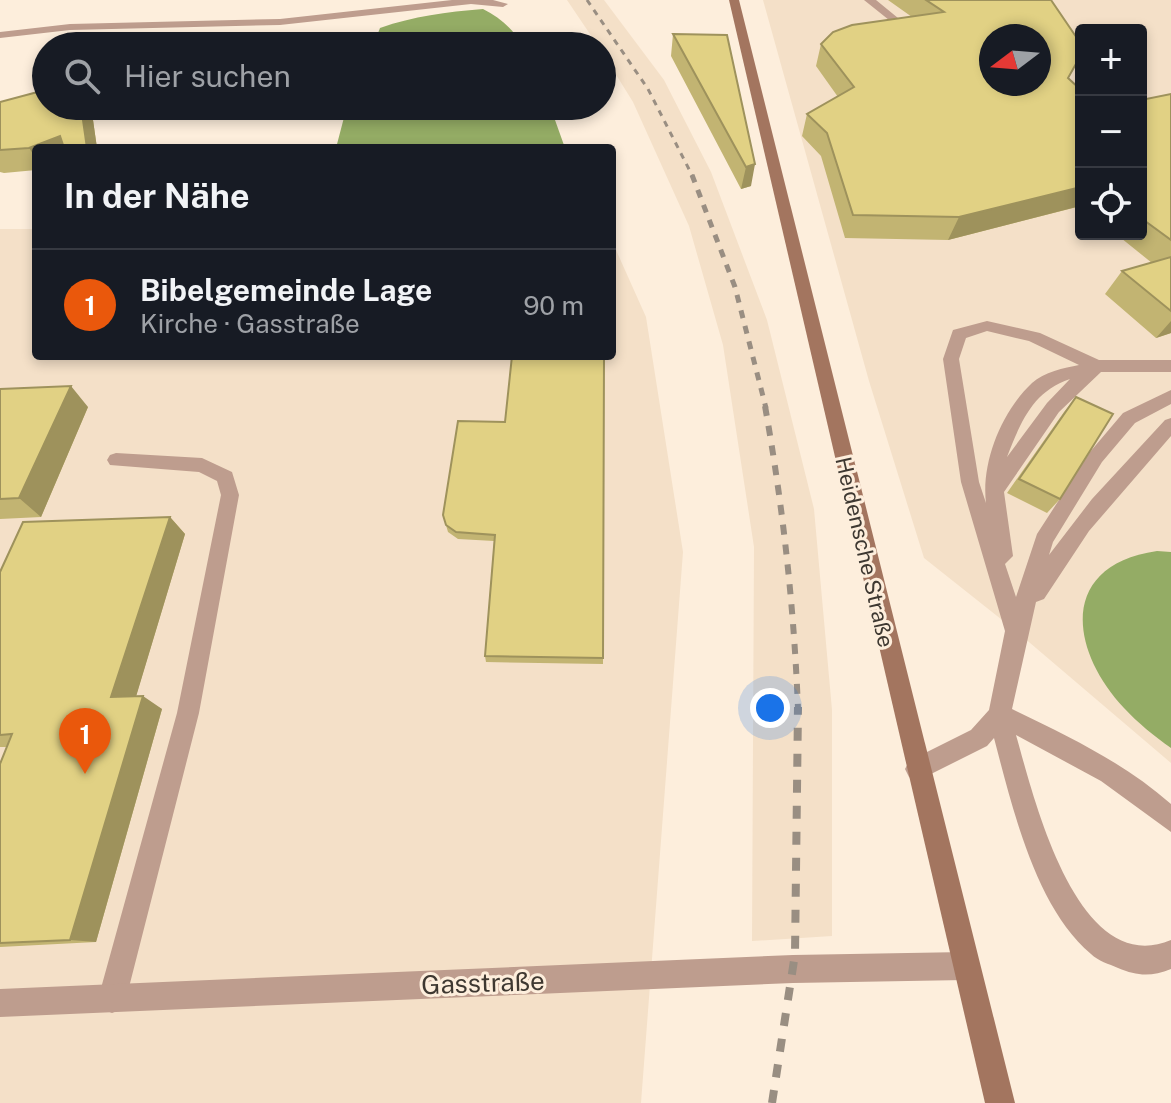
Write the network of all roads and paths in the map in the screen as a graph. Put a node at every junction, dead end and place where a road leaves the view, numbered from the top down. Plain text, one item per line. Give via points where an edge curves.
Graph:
1 (734, 0) edge
2 (869, 0) edge
3 (503, 4) dead end
4 (893, 18) edge
5 (0, 35) edge
6 (1097, 366) junction
7 (1171, 366) edge
8 (1171, 396) edge
9 (1171, 425) edge
10 (116, 460) dead end
11 (994, 491) junction
12 (1016, 631) junction
13 (999, 715) junction
14 (917, 769) junction
15 (1171, 820) edge
16 (1171, 954) edge
17 (965, 966) junction
18 (112, 999) junction
19 (0, 1003) edge
20 (1000, 1103) edge

1 - 14 main road, Heidensche Straße
2 - 4 street
3 - 5 street via 471,1 280,22 70,27
6 - 7 street
6 - 11 street via 1056,401
6 - 11 street via 1040,385 1020,409 998,456
6 - 12 street via 1034,337 987,326 959,334 951,359 970,482
8 - 12 street via 1129,418 1096,457 1044,540
9 - 12 street via 1132,464 1054,562
10 - 18 street via 202,465 225,477 230,495 188,713
11 - 12 street
12 - 13 street
13 - 14 street via 979,738
13 - 15 street via 1091,759
13 - 16 street via 1031,820 1068,906 1100,945 1136,963
14 - 17 main road, Heidensche Straße
17 - 18 street, Gasstraße
17 - 20 main road, Heidensche Straße
18 - 19 street, Gasstraße

